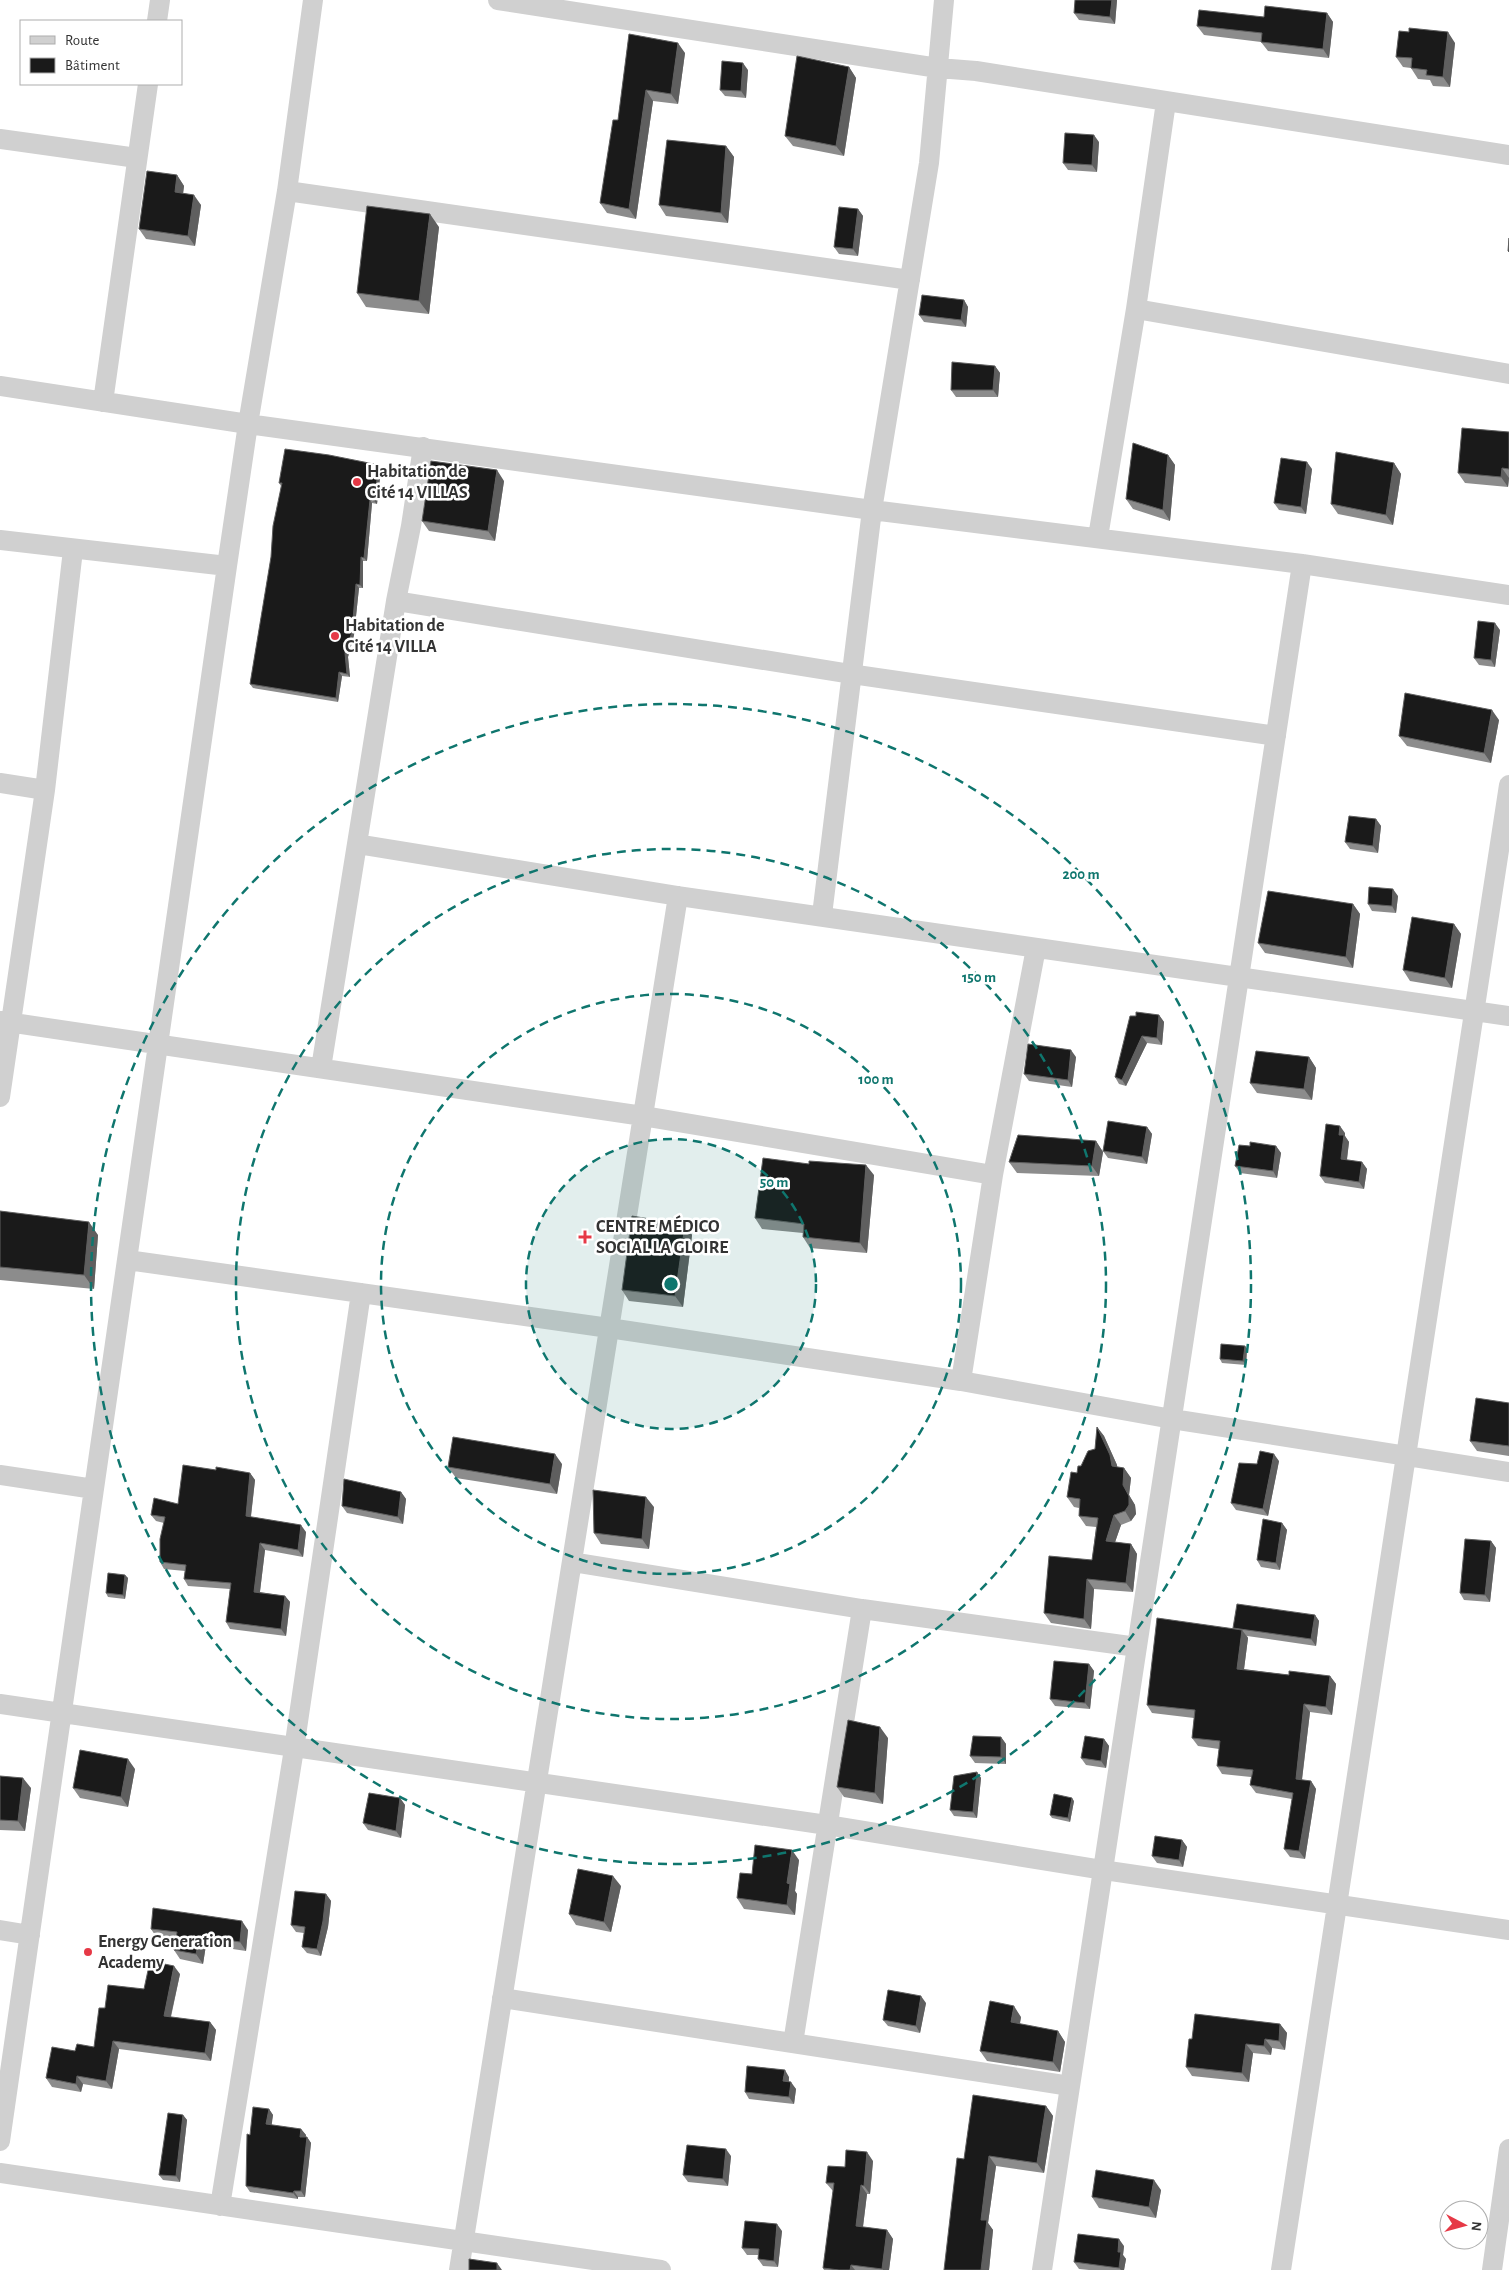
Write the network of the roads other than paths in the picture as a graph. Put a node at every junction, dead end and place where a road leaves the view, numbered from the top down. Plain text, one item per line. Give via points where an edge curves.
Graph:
1 (160, 0) edge
2 (313, 0) edge
3 (498, 0) edge
4 (944, 0) edge
5 (157, 20) edge
6 (938, 68) junction
7 (148, 85) edge
8 (1166, 102) junction
9 (0, 139) edge
10 (1509, 154) edge
11 (137, 158) junction
12 (287, 191) junction
13 (910, 280) junction
14 (1136, 309) junction
15 (1509, 374) edge
16 (0, 386) edge
17 (103, 402) junction
18 (248, 424) junction
19 (423, 446) junction
20 (872, 510) junction
21 (1098, 537) junction
22 (0, 540) edge
23 (73, 550) junction
24 (1302, 564) junction
25 (227, 566) junction
26 (1509, 595) edge
27 (396, 601) junction
28 (851, 674) junction
29 (1276, 736) junction
30 (0, 783) edge
31 (1509, 786) edge
32 (45, 790) junction
33 (357, 844) junction
34 (678, 896) junction
35 (822, 916) junction
36 (1036, 948) junction
37 (1240, 976) junction
38 (1474, 1011) junction
39 (1509, 1016) edge
40 (6, 1022) edge
41 (158, 1044) junction
42 (321, 1068) junction
43 (0, 1097) edge
44 (643, 1116) junction
45 (993, 1175) junction
46 (127, 1260) junction
47 (360, 1293) junction
48 (609, 1328) junction
49 (961, 1381) junction
50 (1172, 1419) junction
51 (1406, 1455) junction
52 (1509, 1472) edge
53 (0, 1474) edge
54 (94, 1489) junction
55 (572, 1562) junction
56 (862, 1609) junction
57 (1137, 1647) junction
58 (0, 1704) edge
59 (62, 1712) junction
60 (294, 1749) junction
61 (536, 1784) junction
62 (827, 1825) junction
63 (1103, 1870) junction
64 (1337, 1903) junction
65 (0, 1930) edge
66 (1509, 1930) edge
67 (30, 1935) junction
68 (502, 1998) junction
69 (793, 2043) junction
70 (1070, 2086) junction
71 (0, 2141) edge
72 (1509, 2149) edge
73 (0, 2173) edge
74 (220, 2206) junction
75 (463, 2240) junction
76 (458, 2270) edge
77 (661, 2270) edge
78 (1042, 2270) edge
79 (1280, 2270) edge
80 (1492, 2270) edge

1 - 5 street
2 - 12 street
3 - 6 street
4 - 6 street
6 - 8 street via 976,71
6 - 13 street via 929,163
7 - 11 street
8 - 10 street
8 - 14 street
9 - 11 street
11 - 17 street
12 - 13 street
12 - 18 street
13 - 20 street
14 - 15 street
14 - 21 street
16 - 17 street
17 - 18 street
18 - 19 street
18 - 25 street
19 - 20 street
19 - 27 street
20 - 21 street
20 - 28 street
21 - 24 street
22 - 23 street
23 - 25 street
23 - 32 street
24 - 26 street
24 - 29 street
25 - 41 street
27 - 28 street
27 - 33 street
28 - 29 street
28 - 35 street
29 - 37 street
30 - 32 street
31 - 38 street
32 - 40 street
33 - 34 street
33 - 42 street
34 - 35 street
34 - 44 street
35 - 36 street
36 - 37 street
36 - 45 street
37 - 38 street
37 - 50 street
38 - 39 street
38 - 51 street
40 - 41 street
40 - 43 street
41 - 42 street
41 - 46 street
42 - 44 street
44 - 45 street
44 - 48 street
45 - 49 street
46 - 47 street
46 - 54 street
47 - 48 street
47 - 60 street
48 - 49 street
48 - 55 street
49 - 50 street
50 - 51 street
50 - 57 street
51 - 52 street
51 - 64 street
53 - 54 street
54 - 59 street
55 - 56 street
55 - 61 street
56 - 57 street
56 - 62 street
57 - 63 street
58 - 59 street
59 - 60 street
59 - 67 street
60 - 61 street
60 - 74 street
61 - 62 street
61 - 68 street
62 - 63 street
62 - 69 street
63 - 64 street
63 - 70 street
64 - 66 street
64 - 79 street
65 - 67 street
67 - 71 street
68 - 69 street
68 - 75 street
69 - 70 street
70 - 78 street
72 - 80 street
73 - 74 street
74 - 75 street
75 - 76 street
75 - 77 street

